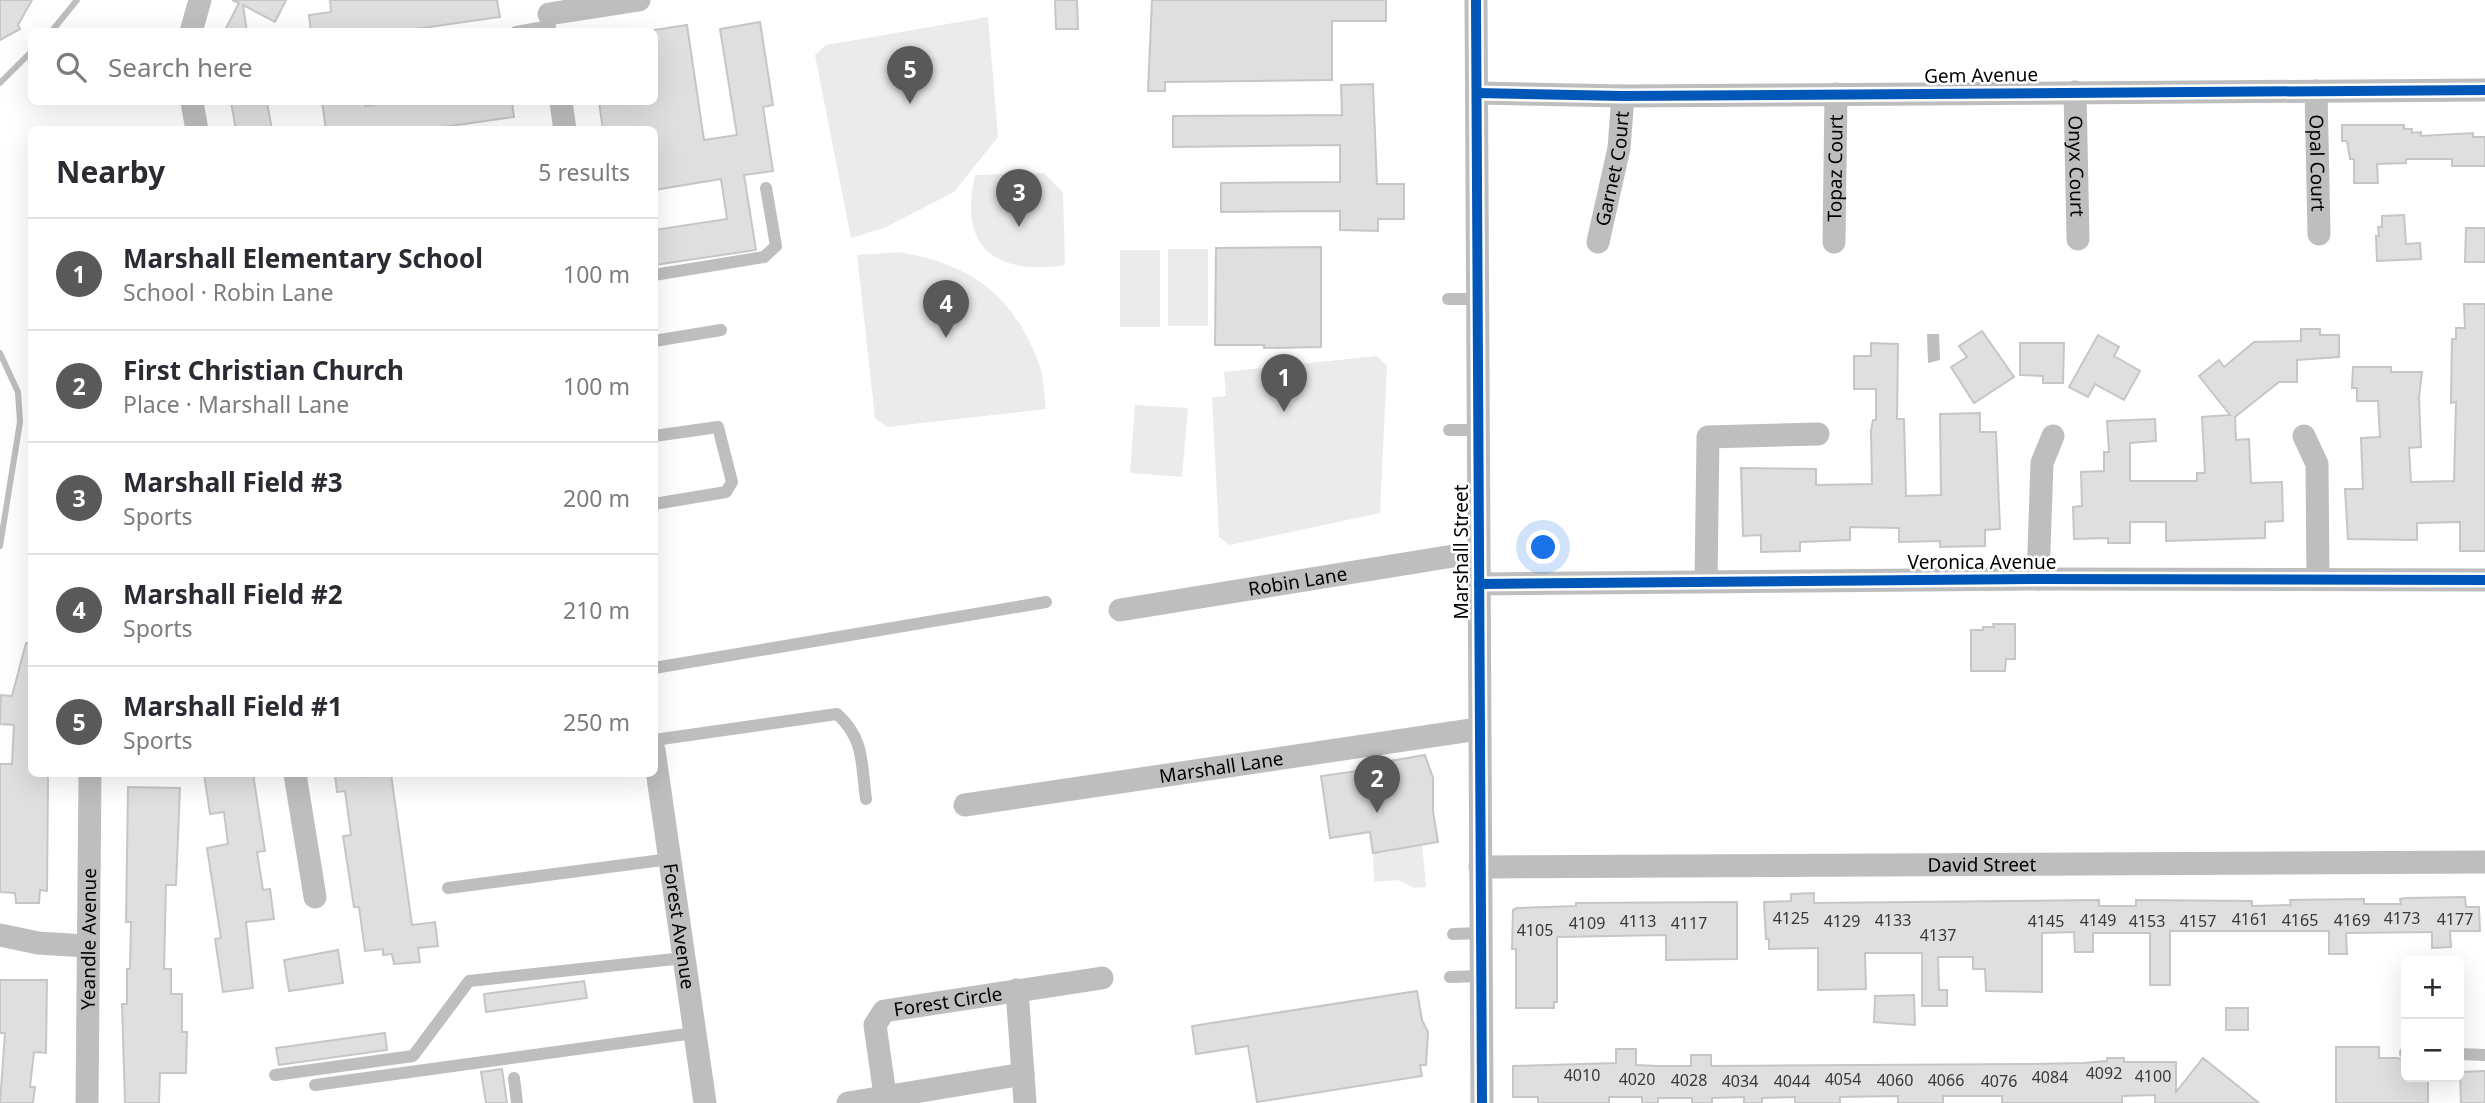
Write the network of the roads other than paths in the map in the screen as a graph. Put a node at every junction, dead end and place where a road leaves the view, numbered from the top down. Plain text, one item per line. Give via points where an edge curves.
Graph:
1 (200, 0) edge
2 (639, 0) edge
3 (1476, 0) edge
4 (549, 18) edge
5 (192, 28) edge
6 (525, 28) edge
7 (2485, 90) edge
8 (2316, 91) junction
9 (2076, 92) junction
10 (1477, 93) junction
11 (1836, 94) junction
12 (1623, 96) junction
13 (193, 105) edge
14 (561, 105) edge
15 (196, 126) edge
16 (564, 126) edge
17 (766, 188) dead end
18 (2319, 234) dead end
19 (2078, 239) dead end
20 (1598, 242) dead end
21 (1834, 243) dead end
22 (658, 274) edge
23 (1448, 299) dead end
24 (1476, 299) junction
25 (721, 330) dead end
26 (658, 340) edge
27 (1449, 430) dead end
28 (1477, 430) junction
29 (1818, 434) dead end
30 (658, 435) edge
31 (2053, 436) dead end
32 (2304, 436) dead end
33 (658, 502) edge
34 (1478, 552) junction
35 (2038, 579) junction
36 (2318, 579) junction
37 (2485, 580) edge
38 (1706, 581) junction
39 (1479, 584) junction
40 (1046, 602) dead end
41 (1120, 610) dead end
42 (658, 667) edge
43 (1478, 729) junction
44 (658, 739) edge
45 (90, 777) edge
46 (295, 777) edge
47 (658, 777) edge
48 (866, 799) dead end
49 (965, 805) dead end
50 (670, 859) junction
51 (2485, 862) edge
52 (1480, 867) junction
53 (448, 888) dead end
54 (315, 897) dead end
55 (1480, 933) junction
56 (1453, 934) dead end
57 (0, 935) edge
58 (86, 946) junction
59 (684, 958) junction
60 (1480, 976) junction
61 (1450, 977) dead end
62 (1102, 978) dead end
63 (1017, 990) junction
64 (694, 1033) junction
65 (2464, 1054) edge
66 (2485, 1055) edge
67 (1023, 1074) junction
68 (275, 1075) dead end
69 (514, 1078) dead end
70 (315, 1085) dead end
71 (886, 1095) junction
72 (87, 1103) edge
73 (517, 1103) edge
74 (705, 1103) edge
75 (848, 1103) edge
76 (1025, 1103) edge
77 (1482, 1103) edge

1 - 5 street
2 - 4 street
3 - 10 street, Marshall Street
4 - 6 lane
7 - 8 street, Gem Avenue
8 - 9 street, Gem Avenue
8 - 18 street, Opal Court
9 - 11 street, Gem Avenue
9 - 19 street, Onyx Court
10 - 12 street, Gem Avenue
10 - 24 street, Marshall Street
11 - 12 street, Gem Avenue
11 - 21 street, Topaz Court
12 - 20 street, Garnet Court via 1619,148
13 - 15 street
14 - 16 street
17 - 22 lane via 776,246 764,257
23 - 24 lane
24 - 28 street, Marshall Street
25 - 26 lane
27 - 28 lane
28 - 34 street, Marshall Street
29 - 38 street via 1708,437
30 - 33 lane via 721,429 732,487 715,495
31 - 35 street via 2042,463
32 - 36 street via 2318,464
34 - 39 street, Marshall Street
34 - 41 street, Robin Lane
35 - 36 street, Veronica Avenue
35 - 38 street, Veronica Avenue
36 - 37 street, Veronica Avenue
38 - 39 street, Veronica Avenue
39 - 43 street, Marshall Street
40 - 42 lane
43 - 49 street, Marshall Lane
43 - 52 street, Marshall Street
44 - 48 lane via 837,714 853,729
45 - 58 street, Yeandle Avenue
46 - 54 street
47 - 50 street, Forest Avenue
50 - 53 lane
50 - 59 street, Forest Avenue
51 - 52 street, David Street
52 - 55 street, Marshall Street
55 - 56 lane
55 - 60 street, Marshall Street
57 - 58 street
58 - 72 street, Yeandle Avenue
59 - 64 street, Forest Avenue
59 - 68 lane via 469,981 413,1056
60 - 61 lane
60 - 77 street, Marshall Street
62 - 63 street, Forest Circle
63 - 67 street, Forest Circle
63 - 71 street, Forest Circle via 880,1013 875,1025
64 - 70 lane
64 - 74 street, Forest Avenue
65 - 66 lane
67 - 71 street
67 - 76 street, Forest Circle
69 - 73 lane
71 - 75 street

